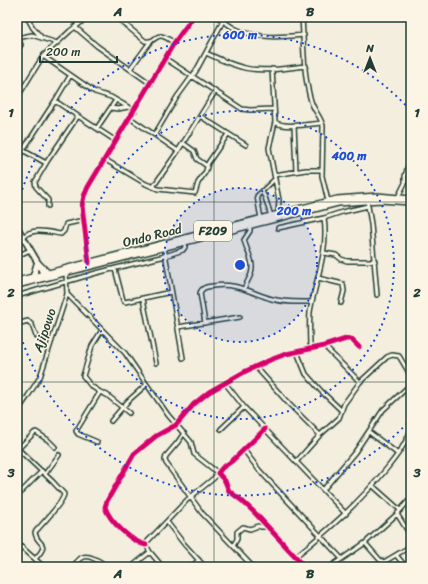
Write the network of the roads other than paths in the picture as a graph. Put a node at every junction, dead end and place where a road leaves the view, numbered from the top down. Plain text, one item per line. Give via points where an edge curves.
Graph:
1 (27, 17) edge
2 (73, 17) edge
3 (88, 17) edge
4 (116, 17) edge
5 (193, 17) edge
6 (217, 17) edge
7 (302, 17) edge
8 (223, 21) junction
9 (78, 25) junction
10 (75, 27) junction
11 (304, 35) junction
12 (18, 38) edge
13 (42, 38) junction
14 (151, 41) junction
15 (57, 43) junction
16 (174, 43) junction
17 (17, 50) edge
18 (206, 53) junction
19 (43, 56) junction
20 (166, 59) junction
21 (306, 66) junction
22 (130, 69) junction
23 (272, 69) junction
24 (192, 75) junction
25 (70, 76) junction
26 (151, 84) junction
27 (216, 92) junction
28 (17, 98) edge
29 (116, 100) junction
30 (55, 102) junction
31 (128, 107) junction
32 (111, 108) junction
33 (273, 109) junction
34 (134, 111) junction
35 (78, 116) junction
36 (200, 116) junction
37 (130, 118) junction
38 (275, 122) junction
39 (127, 123) junction
40 (136, 123) junction
41 (322, 123) junction
42 (294, 125) junction
43 (97, 128) junction
44 (155, 134) junction
45 (228, 134) junction
46 (116, 141) junction
47 (184, 143) junction
48 (246, 145) dead end
49 (17, 147) edge
50 (23, 150) junction
51 (178, 151) junction
52 (411, 156) edge
53 (104, 159) junction
54 (46, 163) junction
55 (207, 166) junction
56 (322, 170) junction
57 (296, 171) junction
58 (274, 175) junction
59 (275, 180) junction
60 (154, 187) junction
61 (262, 192) junction
62 (398, 197) junction
63 (411, 199) edge
64 (367, 200) junction
65 (328, 201) junction
66 (411, 202) edge
67 (48, 206) dead end
68 (368, 206) junction
69 (278, 214) junction
70 (271, 216) junction
71 (324, 218) junction
72 (261, 219) junction
73 (84, 220) junction
74 (250, 225) junction
75 (17, 227) edge
76 (278, 228) dead end
77 (218, 231) junction
78 (23, 237) junction
79 (185, 242) junction
80 (164, 248) junction
81 (17, 250) edge
82 (30, 250) junction
83 (324, 253) junction
84 (21, 254) junction
85 (17, 256) edge
86 (166, 256) junction
87 (375, 261) junction
88 (37, 262) junction
89 (91, 264) junction
90 (115, 269) junction
91 (66, 273) junction
92 (96, 274) junction
93 (43, 276) junction
94 (33, 277) junction
95 (318, 278) junction
96 (17, 281) edge
97 (67, 282) junction
98 (17, 285) edge
99 (244, 289) junction
100 (172, 292) junction
101 (67, 294) junction
102 (377, 295) dead end
103 (17, 296) edge
104 (143, 299) junction
105 (312, 302) junction
106 (341, 303) dead end
107 (240, 317) dead end
108 (205, 323) junction
109 (17, 324) edge
110 (178, 327) junction
111 (102, 330) junction
112 (36, 336) dead end
113 (324, 346) junction
114 (359, 348) dead end
115 (310, 349) junction
116 (298, 352) junction
117 (183, 358) dead end
118 (156, 363) dead end
119 (261, 364) junction
120 (255, 366) junction
121 (261, 372) junction
122 (411, 376) edge
123 (360, 382) junction
124 (225, 383) junction
125 (411, 384) edge
126 (146, 385) junction
127 (100, 392) junction
128 (122, 407) junction
129 (244, 407) junction
130 (18, 410) edge
131 (342, 411) junction
132 (129, 414) dead end
133 (111, 421) dead end
134 (176, 425) junction
135 (265, 428) junction
136 (221, 429) dead end
137 (411, 430) edge
138 (369, 432) junction
139 (184, 434) junction
140 (320, 435) junction
141 (97, 442) dead end
142 (55, 447) dead end
143 (17, 449) edge
144 (244, 450) junction
145 (398, 454) junction
146 (59, 455) dead end
147 (296, 462) junction
148 (42, 471) junction
149 (45, 474) junction
150 (218, 474) junction
151 (372, 486) junction
152 (323, 490) junction
153 (17, 496) edge
154 (191, 497) junction
155 (411, 498) edge
156 (400, 510) junction
157 (346, 514) junction
158 (397, 514) junction
159 (167, 522) junction
160 (268, 526) junction
161 (407, 530) dead end
162 (321, 535) junction
163 (17, 543) edge
164 (365, 543) junction
165 (146, 544) junction
166 (233, 546) junction
167 (411, 546) edge
168 (150, 552) junction
169 (396, 555) junction
170 (296, 556) junction
171 (35, 558) junction
172 (342, 559) junction
173 (198, 560) junction
174 (135, 564) dead end
175 (161, 565) dead end
176 (44, 567) edge
177 (73, 567) edge
178 (106, 567) edge
179 (191, 567) edge
180 (205, 567) edge
181 (253, 567) edge
182 (305, 567) edge
183 (330, 567) edge
184 (406, 567) edge

1 - 13 street
2 - 9 street
3 - 9 street
4 - 14 street via 145,41
5 - 16 street
6 - 8 street
7 - 11 street
8 - 11 street via 258,36
8 - 18 street
9 - 10 street
10 - 15 street
10 - 22 street
11 - 21 street
12 - 13 street via 32,35
12 - 17 street via 21,45
13 - 15 street
14 - 16 street via 160,35
14 - 22 street
15 - 19 street
16 - 20 street
18 - 23 street via 242,68
18 - 24 street
19 - 25 street
19 - 28 street
20 - 24 street
20 - 26 street
21 - 23 street
21 - 41 street via 311,102
22 - 26 street
23 - 33 street
24 - 27 street
24 - 44 street
25 - 29 street via 95,92
25 - 30 street
26 - 34 street
27 - 33 street via 246,110
27 - 36 street
29 - 31 street
29 - 32 street
30 - 35 street
30 - 50 street
31 - 32 street
31 - 34 street
32 - 43 street
33 - 38 street
34 - 37 street
35 - 43 street
35 - 54 street
36 - 45 street
36 - 47 street
37 - 39 street
37 - 40 street
38 - 42 street via 280,125
38 - 58 street via 269,148
39 - 40 street
39 - 46 street
40 - 44 street
41 - 42 street
41 - 56 street
42 - 57 street
43 - 46 street
44 - 51 street
45 - 48 street
45 - 55 street
46 - 53 street
47 - 51 street
47 - 55 street via 194,151 197,159
49 - 50 street
50 - 54 street
51 - 60 street
52 - 62 street via 405,183
53 - 60 street
53 - 73 street via 84,196
54 - 67 street via 35,184 47,198
55 - 60 street via 195,193
56 - 57 street
56 - 65 street
57 - 58 street
58 - 59 street
59 - 61 street
59 - 69 street
61 - 70 street
61 - 72 street via 257,198
62 - 63 main road, Ondo Road / F209
62 - 65 main road, Ondo Road / F209 via 364,196
64 - 66 main road, Ondo Road / F209
64 - 68 street
64 - 74 main road, Ondo Road / F209 via 338,203
65 - 69 main road, Ondo Road / F209
68 - 71 street
68 - 87 street
69 - 70 main road, Ondo Road / F209
70 - 72 main road, Ondo Road / F209
71 - 76 street
71 - 83 street
72 - 77 main road, Ondo Road / F209
73 - 78 street via 66,224 61,234 33,231
73 - 89 street
74 - 77 main road, Ondo Road / F209
74 - 99 street via 250,232 244,240 248,249 251,273
75 - 78 street
77 - 79 main road, Ondo Road / F209
77 - 89 main road, Ondo Road / F209
78 - 82 street
79 - 80 main road, Ondo Road / F209
79 - 86 street via 183,250
80 - 86 street
80 - 89 main road, Ondo Road / F209
81 - 84 street
82 - 84 street
82 - 88 street
83 - 87 street via 336,255 347,262
83 - 95 street
84 - 85 street
86 - 90 street
86 - 100 street
87 - 102 street
88 - 93 main road
88 - 93 street
88 - 94 main road
89 - 91 main road, Ondo Road / F209
89 - 92 street
89 - 93 main road, Ondo Road / F209
90 - 92 street
90 - 104 street via 124,301
91 - 93 main road, Ondo Road / F209
91 - 97 street, Ajipowo
92 - 97 street
93 - 94 main road, Ondo Road / F209
93 - 98 main road, Ondo Road / F209
94 - 96 main road, Ondo Road / F209
95 - 105 street
95 - 106 street via 343,284
97 - 101 street, Ajipowo
97 - 103 street
99 - 105 street via 281,301
99 - 108 street via 218,285 203,288 200,297
100 - 104 street
100 - 110 street
101 - 111 street
101 - 130 street, Ajipowo via 40,377
104 - 118 street
105 - 115 street
107 - 108 street
108 - 110 street
109 - 112 street via 28,321
110 - 117 street
111 - 126 street via 125,353
111 - 127 street via 92,346 82,375
113 - 114 street via 349,339
113 - 115 street
113 - 123 street
115 - 116 street
116 - 119 street
116 - 131 street via 306,374
119 - 120 street
119 - 121 street
120 - 121 street
120 - 124 street
121 - 140 street
122 - 123 street via 399,356 392,355
123 - 131 street
124 - 129 street
124 - 134 street via 194,404
125 - 138 street via 383,410
126 - 128 street
126 - 134 street
127 - 128 street
127 - 141 street via 76,431
128 - 132 street
128 - 133 street
129 - 135 street
129 - 136 street
131 - 140 street via 339,418
134 - 139 street
134 - 165 street via 156,436 134,454 105,505 114,523 135,541
135 - 144 street
135 - 147 street
137 - 145 street
138 - 145 street
138 - 152 street
139 - 150 street via 191,442 194,454
139 - 154 street via 165,460
140 - 147 street
142 - 143 street via 36,432
143 - 148 street
144 - 150 street
144 - 162 street via 259,470
145 - 151 street
146 - 149 street
147 - 152 street
148 - 149 street
148 - 153 street
149 - 171 street via 64,496 36,532 43,546
150 - 154 street
150 - 160 street via 225,481 229,491
151 - 156 street
151 - 157 street
152 - 157 street
154 - 159 street
154 - 166 street via 202,513
155 - 156 street
156 - 158 street
157 - 162 street
158 - 161 street
158 - 164 street
159 - 165 street
159 - 173 street
160 - 166 street via 250,529 243,527 237,532
160 - 170 street
162 - 170 street
162 - 172 street
163 - 171 street
164 - 169 street via 382,561 385,562
164 - 172 street
165 - 168 street
166 - 181 street
167 - 169 street
168 - 174 street
168 - 175 street
169 - 184 street
170 - 182 street
171 - 176 street
172 - 183 street
173 - 179 street
173 - 180 street
177 - 178 street via 84,557 98,560

